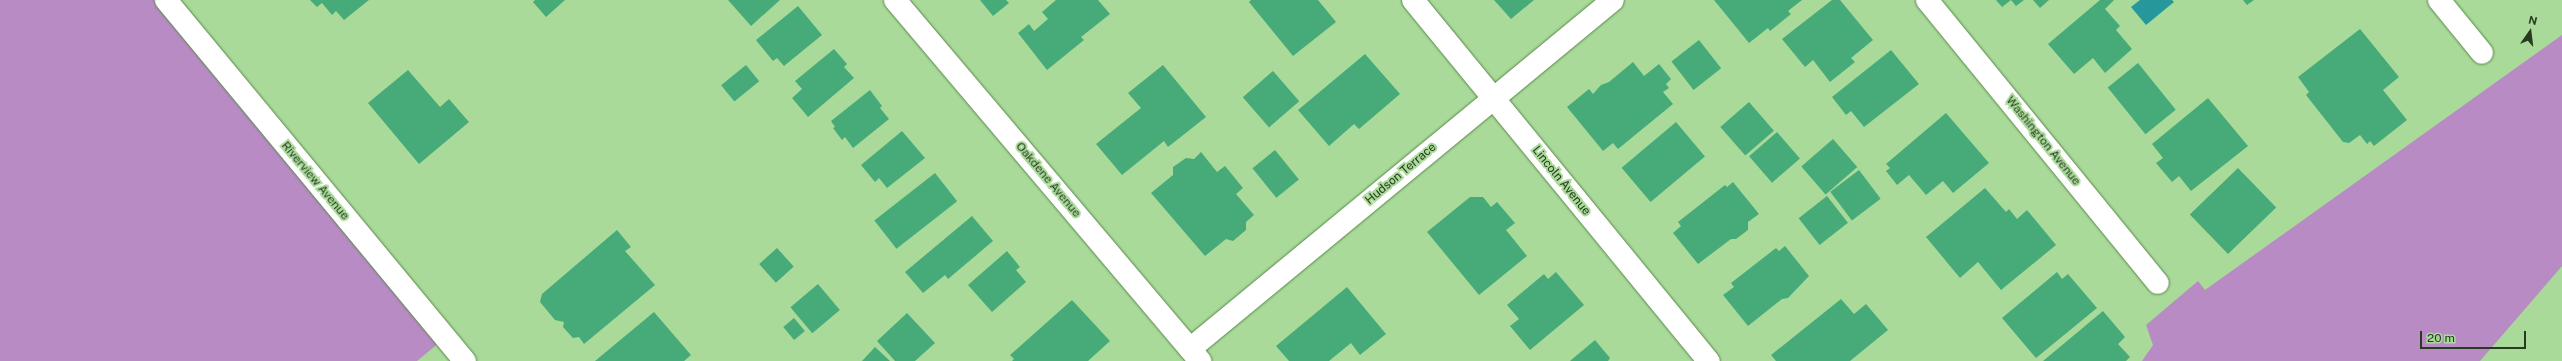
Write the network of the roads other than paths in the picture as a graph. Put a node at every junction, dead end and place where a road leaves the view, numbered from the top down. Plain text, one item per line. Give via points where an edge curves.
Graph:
1 (166, 0) edge
2 (895, 0) edge
3 (1413, 0) edge
4 (1613, 0) edge
5 (1927, 0) edge
6 (2439, 0) edge
7 (2482, 53) dead end
8 (1493, 98) junction
9 (2158, 283) dead end
10 (1195, 355) edge
11 (465, 361) edge
12 (1708, 361) edge

1 - 11 street, Riverview Avenue
2 - 10 street, Oakdene Avenue
3 - 8 street, Lincoln Avenue
4 - 8 street, Hudson Terrace
5 - 9 street, Washington Avenue
6 - 7 street
8 - 10 street, Hudson Terrace
8 - 12 street, Lincoln Avenue

